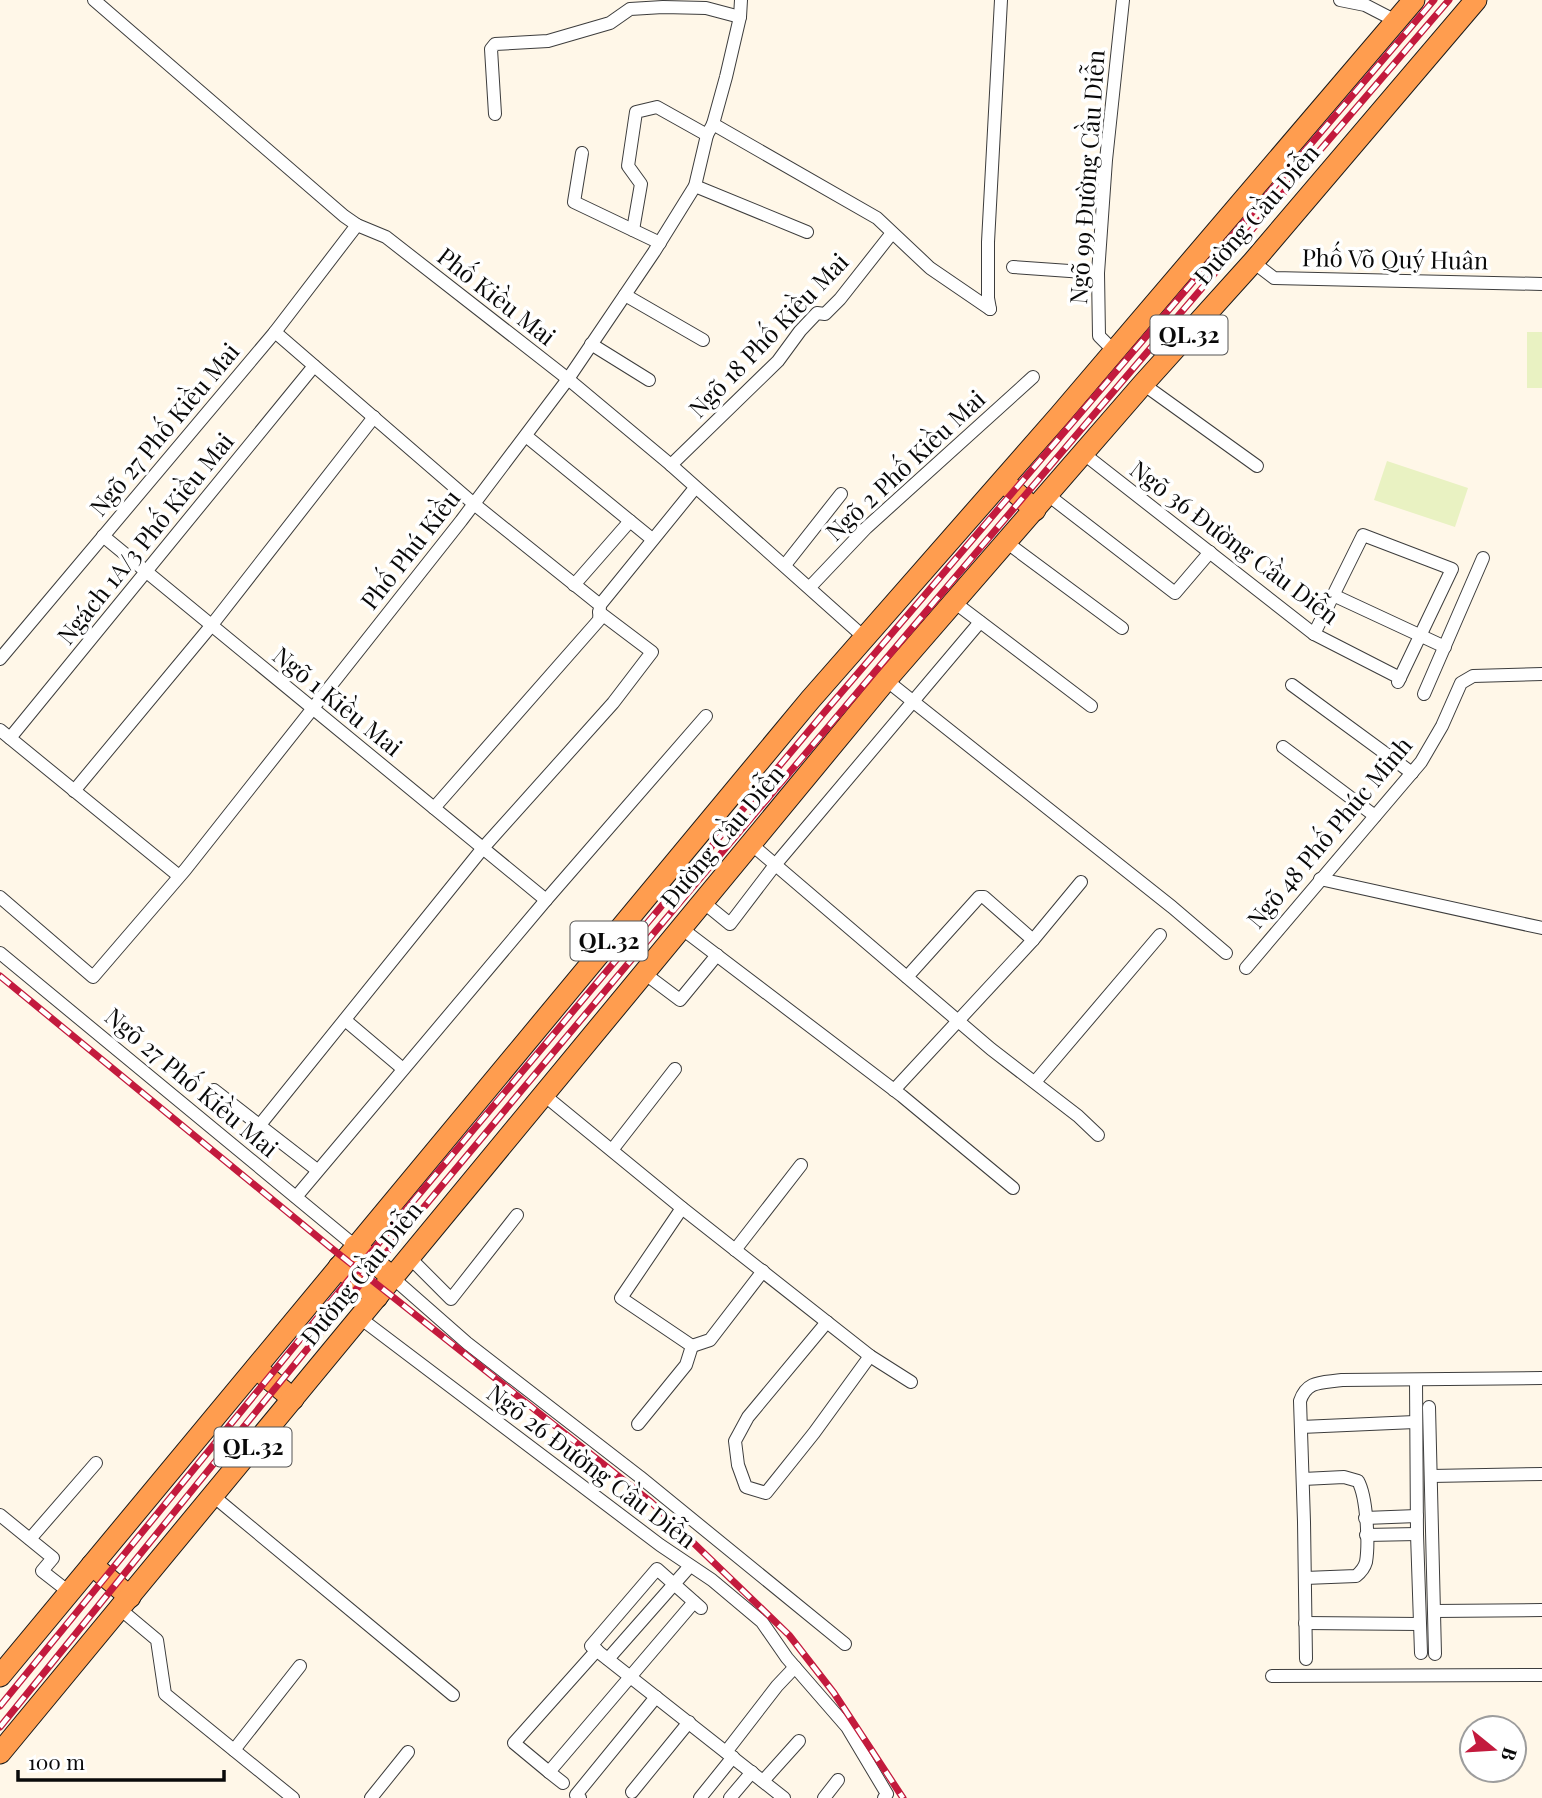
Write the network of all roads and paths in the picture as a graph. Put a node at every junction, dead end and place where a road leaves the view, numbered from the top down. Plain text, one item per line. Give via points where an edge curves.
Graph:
1 (94, 0) edge
2 (741, 0) edge
3 (1001, 0) edge
4 (1123, 0) edge
5 (1340, 0) edge
6 (1414, 0) edge
7 (1476, 0) edge
8 (740, 17) junction
9 (1396, 20) junction
10 (495, 114) dead end
11 (710, 129) junction
12 (582, 153) dead end
13 (695, 186) junction
14 (356, 225) junction
15 (633, 230) junction
16 (807, 232) dead end
17 (892, 233) junction
18 (660, 243) junction
19 (1253, 261) junction
20 (1013, 267) dead end
21 (1098, 274) junction
22 (1542, 284) edge
23 (625, 295) junction
24 (275, 332) junction
25 (703, 340) dead end
26 (591, 344) junction
27 (1115, 351) junction
28 (314, 366) junction
29 (1033, 377) dead end
30 (568, 379) junction
31 (649, 380) dead end
32 (1143, 384) junction
33 (374, 417) junction
34 (526, 436) junction
35 (1084, 454) junction
36 (671, 465) junction
37 (1257, 466) dead end
38 (1003, 481) junction
39 (695, 488) junction
40 (841, 494) dead end
41 (1042, 503) junction
42 (474, 504) junction
43 (630, 521) junction
44 (103, 536) junction
45 (652, 539) junction
46 (1006, 542) junction
47 (1210, 552) junction
48 (1483, 558) dead end
49 (785, 565) junction
50 (146, 572) junction
51 (574, 585) junction
52 (810, 587) junction
53 (1333, 595) junction
54 (954, 602) junction
55 (599, 609) junction
56 (980, 622) junction
57 (211, 626) junction
58 (1122, 628) dead end
59 (1314, 634) junction
60 (1421, 636) junction
61 (865, 638) junction
62 (1445, 648) junction
63 (0, 659) edge
64 (1542, 674) edge
65 (886, 680) junction
66 (1292, 685) dead end
67 (1424, 694) dead end
68 (912, 700) junction
69 (1091, 706) dead end
70 (312, 710) junction
71 (706, 716) dead end
72 (5, 734) edge
73 (1283, 747) dead end
74 (1412, 773) junction
75 (74, 790) junction
76 (434, 808) junction
77 (1375, 816) junction
78 (751, 844) junction
79 (483, 848) junction
80 (775, 864) junction
81 (179, 876) junction
82 (1320, 879) junction
83 (1081, 882) dead end
84 (0, 897) edge
85 (546, 900) junction
86 (703, 902) junction
87 (681, 928) junction
88 (1542, 928) edge
89 (1160, 935) dead end
90 (1033, 940) junction
91 (0, 953) edge
92 (1226, 953) dead end
93 (717, 955) junction
94 (1246, 968) dead end
95 (644, 973) junction
96 (907, 977) junction
97 (345, 1020) junction
98 (957, 1021) junction
99 (403, 1069) junction
100 (675, 1069) dead end
101 (1035, 1082) junction
102 (214, 1090) dead end
103 (894, 1090) junction
104 (544, 1095) junction
105 (259, 1126) junction
106 (1098, 1135) dead end
107 (612, 1150) junction
108 (801, 1165) dead end
109 (317, 1170) junction
110 (1013, 1188) dead end
111 (296, 1197) junction
112 (682, 1208) junction
113 (517, 1215) dead end
114 (355, 1246) junction
115 (735, 1250) junction
116 (410, 1258) junction
117 (339, 1267) junction
118 (763, 1271) junction
119 (393, 1278) junction
120 (377, 1297) junction
121 (360, 1318) junction
122 (827, 1322) junction
123 (692, 1346) junction
124 (870, 1356) junction
125 (256, 1367) junction
126 (1542, 1378) edge
127 (1416, 1380) junction
128 (911, 1382) dead end
129 (293, 1399) junction
130 (1429, 1407) dead end
131 (1415, 1422) junction
132 (638, 1424) dead end
133 (1301, 1427) junction
134 (96, 1463) dead end
135 (1542, 1474) edge
136 (1431, 1476) junction
137 (1303, 1479) junction
138 (212, 1495) junction
139 (0, 1515) edge
140 (1417, 1516) junction
141 (1365, 1518) junction
142 (1417, 1534) junction
143 (1366, 1535) junction
144 (30, 1539) junction
145 (92, 1565) junction
146 (690, 1566) junction
147 (1305, 1578) junction
148 (675, 1583) junction
149 (69, 1592) junction
150 (125, 1603) junction
151 (1434, 1611) junction
152 (1542, 1611) edge
153 (1305, 1623) junction
154 (1419, 1624) junction
155 (845, 1644) dead end
156 (597, 1650) junction
157 (1421, 1653) dead end
158 (1435, 1654) dead end
159 (608, 1659) junction
160 (1306, 1659) dead end
161 (300, 1667) dead end
162 (795, 1667) junction
163 (1542, 1675) edge
164 (0, 1676) edge
165 (1272, 1676) dead end
166 (631, 1678) junction
167 (453, 1695) dead end
168 (656, 1697) junction
169 (689, 1722) junction
170 (799, 1741) dead end
171 (234, 1750) junction
172 (408, 1752) dead end
173 (0, 1753) edge
174 (730, 1754) junction
175 (548, 1772) junction
176 (752, 1772) junction
177 (838, 1780) dead end
178 (763, 1781) junction
179 (563, 1783) dead end
180 (632, 1792) dead end
181 (578, 1796) edge
182 (886, 1796) edge
183 (782, 1797) edge
184 (293, 1798) edge
185 (371, 1798) edge
186 (700, 1798) edge
187 (730, 1798) edge
188 (824, 1798) edge

1 - 14 street, Phố Kiều Mai
2 - 8 street, Phố Phú Kiều
3 - 17 street via 988,242 990,309 930,268
4 - 21 street, Ngõ 99 Đường Cầu Diễn
5 - 9 street via 1365,5
6 - 9 highway, Đường Cầu Diễn / QL.32
7 - 19 highway, Đường Cầu Diễn / QL.32
8 - 10 street via 706,8 630,9 610,23 548,41 495,44 491,49
8 - 11 street, Phố Phú Kiều
9 - 27 highway, Đường Cầu Diễn / QL.32
11 - 13 street, Phố Phú Kiều
11 - 15 street via 657,107 636,112 628,166 641,184
11 - 17 street via 877,218
12 - 15 street via 574,202
13 - 16 street
13 - 18 street, Phố Phú Kiều
14 - 24 street, Ngõ 27 Phố Kiều Mai
14 - 30 street, Phố Kiều Mai via 386,237
15 - 18 street
17 - 36 street, Ngõ 18 Phố Kiều Mai via 841,299 825,314 817,313 778,361
18 - 23 street, Phố Phú Kiều
19 - 22 street, Phố Võ Quý Huân via 1275,278
19 - 32 highway, Đường Cầu Diễn / QL.32
20 - 21 street
21 - 27 street, Ngõ 99 Đường Cầu Diễn via 1099,336
23 - 25 street
23 - 26 street, Phố Phú Kiều
24 - 28 street
24 - 44 street, Ngõ 27 Phố Kiều Mai
26 - 30 street, Phố Phú Kiều
26 - 31 street
27 - 38 highway, Đường Cầu Diễn / QL.32
28 - 33 street
28 - 50 street, Ngách 1A/3 Phố Kiều Mai
29 - 52 street, Ngõ 2 Phố Kiều Mai via 866,528
30 - 34 street, Phố Phú Kiều
30 - 36 street, Phố Kiều Mai
32 - 35 highway, Đường Cầu Diễn / QL.32
32 - 37 street
33 - 42 street
33 - 57 street
34 - 42 street, Phố Phú Kiều
34 - 43 street
35 - 41 highway, Đường Cầu Diễn / QL.32
35 - 47 street, Ngõ 36 Đường Cầu Diễn
36 - 39 street, Phố Kiều Mai
38 - 41 highway
38 - 61 highway, Đường Cầu Diễn / QL.32
39 - 45 street
39 - 49 street, Phố Kiều Mai
40 - 49 street
41 - 46 highway, Đường Cầu Diễn / QL.32
41 - 47 street via 1175,593
42 - 51 street
42 - 70 street, Phố Phú Kiều
43 - 45 street
43 - 51 street
44 - 50 street, Ngõ 1 Kiều Mai
44 - 63 street, Ngõ 27 Phố Kiều Mai
45 - 55 street
46 - 54 highway, Đường Cầu Diễn / QL.32
46 - 58 street
47 - 59 street, Ngõ 36 Đường Cầu Diễn
48 - 62 street
49 - 52 street, Phố Kiều Mai
50 - 57 street, Ngõ 1 Kiều Mai
50 - 72 street, Ngách 1A/3 Phố Kiều Mai
51 - 55 street
52 - 61 street, Phố Kiều Mai
53 - 59 street
53 - 60 street
53 - 60 street via 1363,535 1451,569
54 - 56 street
54 - 65 highway, Đường Cầu Diễn / QL.32
55 - 76 street via 599,620
55 - 79 street via 652,652 613,703
56 - 68 street
56 - 69 street
57 - 70 street, Ngõ 1 Kiều Mai
57 - 75 street
59 - 60 street, Ngõ 36 Đường Cầu Diễn via 1399,680
60 - 62 street
61 - 114 highway, Đường Cầu Diễn / QL.32
62 - 67 street
64 - 74 street, Ngõ 48 Phố Phúc Minh via 1473,676 1461,683
65 - 68 street
65 - 78 highway, Đường Cầu Diễn / QL.32
66 - 74 street
68 - 80 street
68 - 92 street
70 - 76 street, Ngõ 1 Kiều Mai
70 - 81 street, Phố Phú Kiều
71 - 85 street
72 - 75 street
73 - 77 street
74 - 77 street, Ngõ 48 Phố Phúc Minh
75 - 81 street
76 - 79 street, Ngõ 1 Kiều Mai
77 - 82 street, Ngõ 48 Phố Phúc Minh
78 - 80 street
78 - 86 highway, Đường Cầu Diễn / QL.32
79 - 85 street, Ngõ 1 Kiều Mai
79 - 97 street
80 - 86 street via 730,924
80 - 96 street
81 - 84 street, Phố Phú Kiều via 93,977
82 - 88 street
82 - 94 street, Ngõ 48 Phố Phúc Minh
83 - 90 street
85 - 99 street
86 - 87 highway, Đường Cầu Diễn / QL.32
87 - 93 street
87 - 95 highway, Đường Cầu Diễn / QL.32
89 - 101 street
90 - 96 street via 979,897
90 - 98 street
91 - 111 street, Ngõ 27 Phố Kiều Mai
93 - 95 street via 680,1000
93 - 103 street
95 - 104 highway, Đường Cầu Diễn / QL.32
96 - 98 street
97 - 99 street
97 - 105 street
98 - 101 street
98 - 103 street
99 - 109 street
100 - 107 street
101 - 106 street
102 - 105 street
103 - 110 street
104 - 107 street
104 - 116 highway, Đường Cầu Diễn / QL.32
105 - 109 street
107 - 112 street
108 - 115 street
109 - 111 street
111 - 114 street, Ngõ 27 Phố Kiều Mai
112 - 115 street
112 - 123 street via 621,1298
113 - 116 street via 451,1298
114 - 117 highway, Đường Cầu Diễn / QL.32
114 - 119 highway
115 - 118 street
116 - 119 highway, Đường Cầu Diễn / QL.32
117 - 120 highway
117 - 125 highway, Đường Cầu Diễn / QL.32
118 - 122 street
118 - 123 street via 710,1340
119 - 120 highway, Đường Cầu Diễn / QL.32
119 - 155 street via 467,1343
120 - 121 highway, Đường Cầu Diễn / QL.32
121 - 129 highway, Đường Cầu Diễn / QL.32
121 - 146 street, Ngõ 26 Đường Cầu Diễn
122 - 124 street
122 - 124 street via 747,1417 735,1441 746,1487 766,1493
123 - 132 street via 686,1365
124 - 128 street
125 - 129 highway
125 - 145 highway, Đường Cầu Diễn / QL.32
126 - 127 street
127 - 131 street
127 - 133 street via 1342,1380 1312,1385 1300,1402
129 - 138 highway, Đường Cầu Diễn / QL.32
130 - 136 street
131 - 133 street
131 - 140 street
133 - 137 street
134 - 144 street
135 - 136 street
136 - 151 street
137 - 141 street via 1358,1481
137 - 147 street
138 - 150 highway, Đường Cầu Diễn / QL.32
138 - 167 street
139 - 144 street
140 - 141 street
140 - 142 street
141 - 143 street
142 - 143 street
142 - 154 street
143 - 147 street via 1366,1561 1356,1576
144 - 149 street via 53,1558 43,1571
145 - 149 highway, Đường Cầu Diễn / QL.32
145 - 150 highway
146 - 148 street, Ngõ 26 Đường Cầu Diễn
146 - 162 street via 762,1622
147 - 153 street
148 - 156 street via 657,1569 591,1646
148 - 159 street, Ngõ 26 Đường Cầu Diễn
148 - 166 street via 698,1605
149 - 164 highway, Đường Cầu Diễn / QL.32
150 - 171 street via 156,1640 165,1694
150 - 173 highway, Đường Cầu Diễn / QL.32
151 - 152 street
151 - 158 street
153 - 154 street
153 - 160 street
154 - 157 street
156 - 159 street
156 - 175 street via 514,1743
159 - 166 street
161 - 171 street
162 - 174 street via 776,1686
162 - 182 street via 847,1727
163 - 165 street
166 - 168 street
166 - 175 street
168 - 169 street
168 - 181 street
169 - 174 street
169 - 180 street
170 - 178 street
171 - 184 street
172 - 185 street
174 - 176 street
174 - 186 street
175 - 179 street
176 - 178 street
176 - 187 street
177 - 188 street
178 - 183 street

